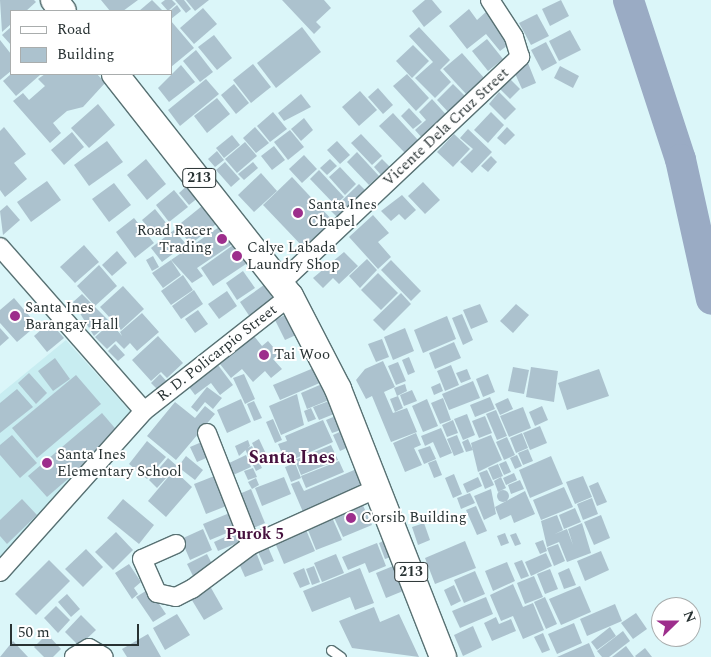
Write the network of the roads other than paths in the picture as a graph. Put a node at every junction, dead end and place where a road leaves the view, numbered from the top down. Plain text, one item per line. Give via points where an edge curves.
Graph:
1 (54, 0) edge
2 (490, 0) edge
3 (62, 10) edge
4 (115, 75) edge
5 (0, 247) edge
6 (286, 289) junction
7 (144, 411) junction
8 (206, 433) dead end
9 (380, 488) junction
10 (176, 544) dead end
11 (251, 545) junction
12 (0, 572) edge
13 (331, 650) dead end
14 (74, 657) edge
15 (104, 657) edge
16 (341, 657) edge
17 (443, 657) edge

1 - 3 main road
2 - 6 street, Vicente Dela Cruz Street via 514,37 520,57
4 - 6 main road, 213
5 - 7 street, R. D. Policarpio Street
6 - 7 street, R. D. Policarpio Street
6 - 9 main road, 213 via 338,389
7 - 12 street, R. D. Policarpio Street
8 - 11 street
9 - 11 street
9 - 17 main road, 213
10 - 11 street via 142,559 157,593 176,596 192,589
13 - 16 lane
14 - 15 street via 89,648

